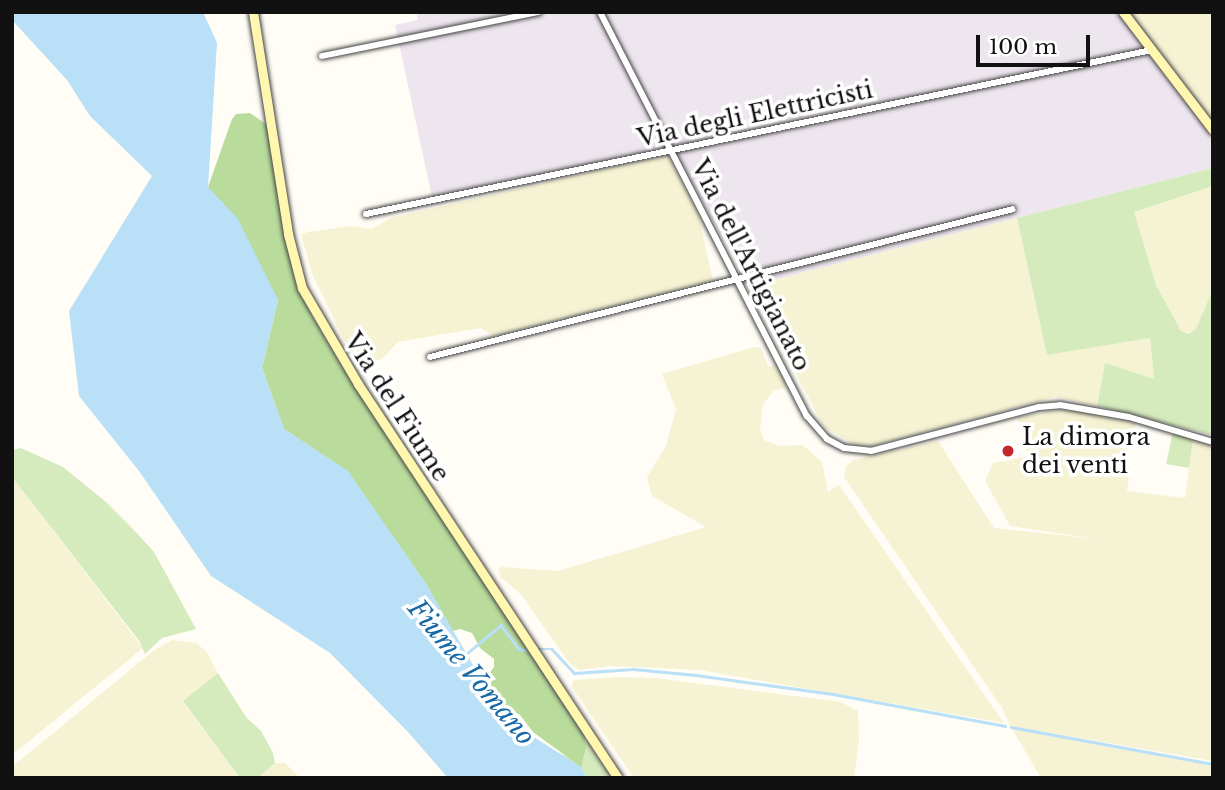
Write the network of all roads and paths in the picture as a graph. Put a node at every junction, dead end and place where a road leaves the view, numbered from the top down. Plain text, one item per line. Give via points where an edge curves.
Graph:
1 (253, 12) edge
2 (539, 12) edge
3 (600, 12) edge
4 (1124, 12) edge
5 (1152, 50) junction
6 (322, 56) dead end
7 (1213, 130) edge
8 (671, 151) junction
9 (1013, 209) dead end
10 (366, 214) dead end
11 (738, 281) junction
12 (430, 357) dead end
13 (1213, 442) edge
14 (618, 778) edge

1 - 14 street, Via del Fiume via 288,234 302,288 358,384
2 - 6 street
3 - 8 street, Via dell'Artigianato
4 - 5 street
5 - 7 street
5 - 8 street, Via degli Elettricisti
8 - 10 street, Via degli Elettricisti
8 - 11 street, Via dell'Artigianato
9 - 11 street
11 - 12 street
11 - 13 street, Via dell'Artigianato via 807,416 827,439 844,448 871,451 1060,405 1129,417

